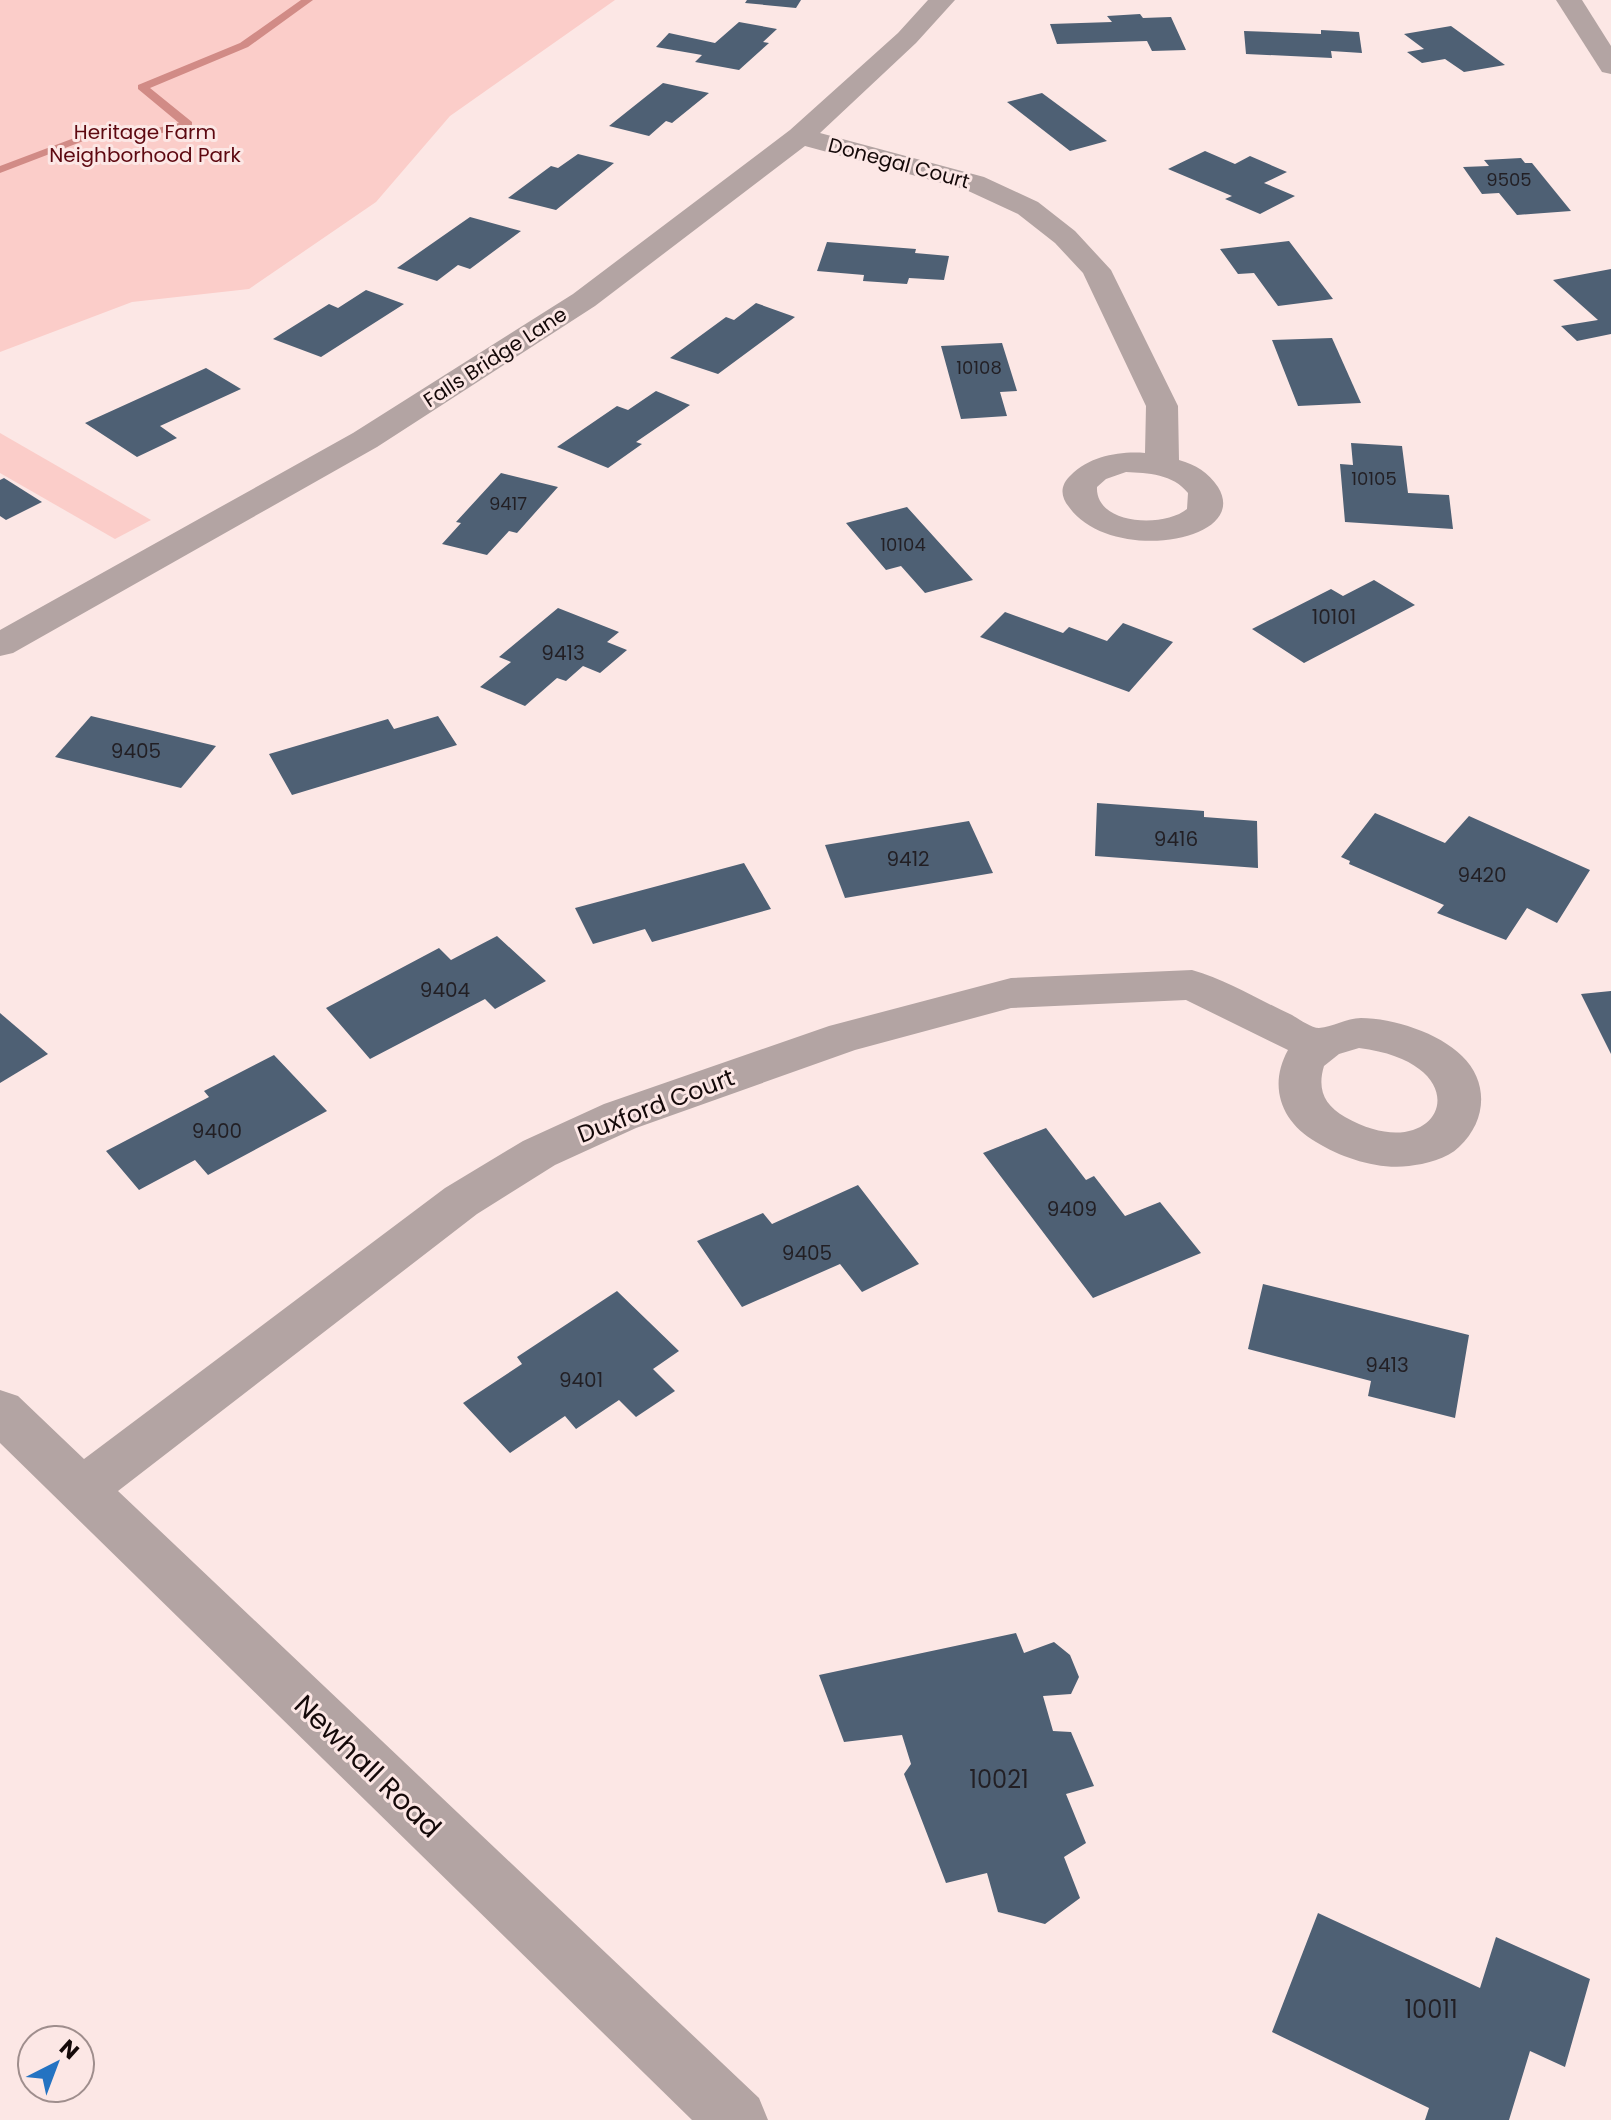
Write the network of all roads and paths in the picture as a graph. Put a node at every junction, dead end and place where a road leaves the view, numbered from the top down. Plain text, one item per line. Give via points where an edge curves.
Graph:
1 (942, 0) edge
2 (1569, 0) edge
3 (1611, 66) edge
4 (800, 136) junction
5 (1162, 465) dead end
6 (0, 645) edge
7 (1317, 1046) dead end
8 (0, 1411) edge
9 (82, 1489) junction
10 (737, 2120) edge

1 - 4 street, Falls Bridge Lane
2 - 3 street
4 - 5 street, Donegal Court via 974,183 1028,208 1065,237 1096,270 1162,406
4 - 6 street, Falls Bridge Lane via 584,300 365,440
7 - 9 street, Duxford Court via 1192,985 1011,993 844,1037 620,1116 539,1153 461,1201
8 - 9 street, Newhall Road
9 - 10 street, Newhall Road

